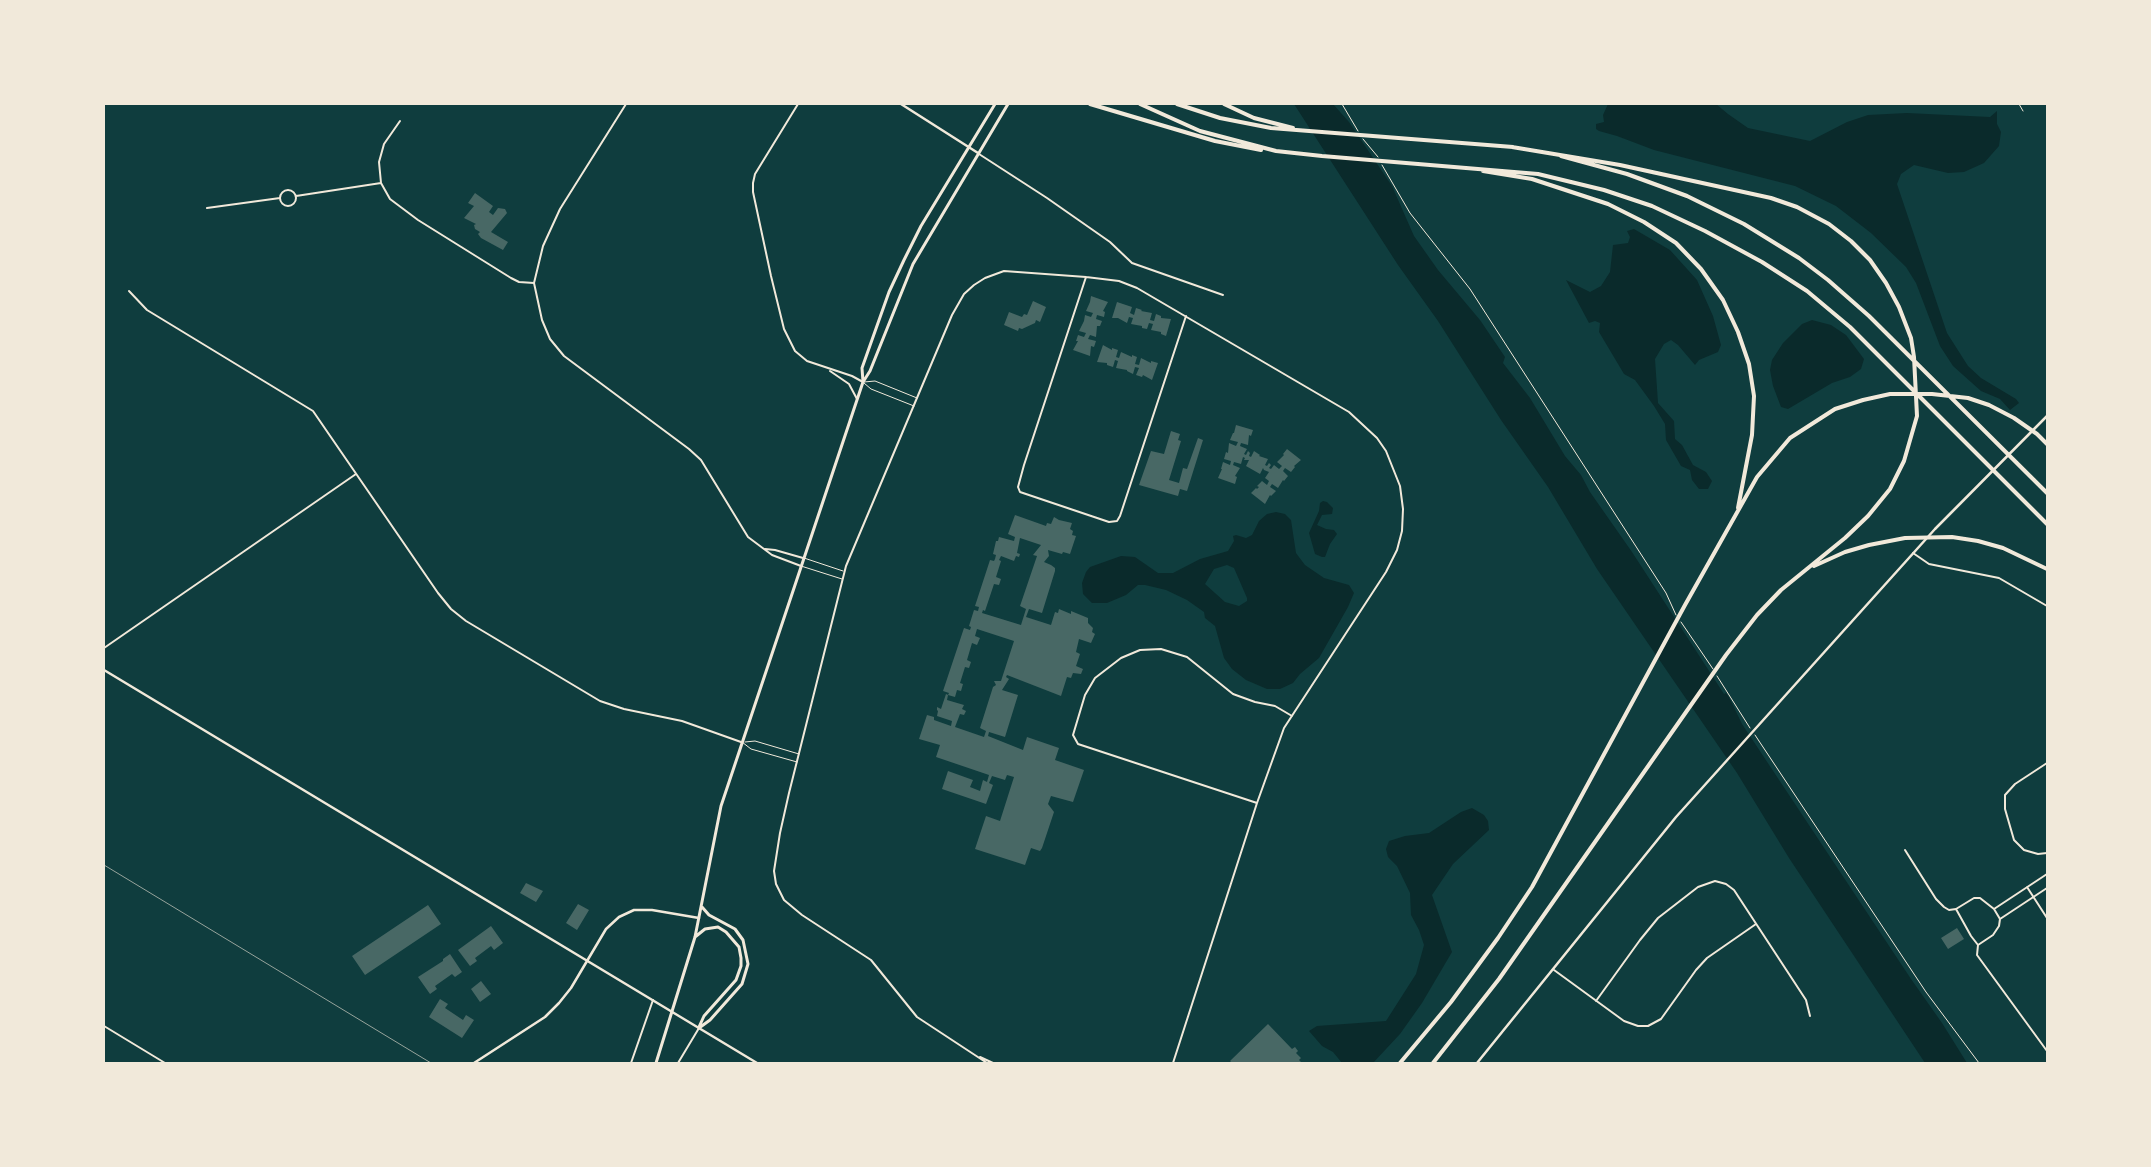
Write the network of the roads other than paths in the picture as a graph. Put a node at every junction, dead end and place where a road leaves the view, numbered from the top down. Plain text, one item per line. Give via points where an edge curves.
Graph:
1 (626, 104) edge
2 (798, 104) edge
3 (901, 104) edge
4 (995, 104) edge
5 (1008, 104) edge
6 (1090, 104) edge
7 (1140, 104) edge
8 (1177, 104) edge
9 (1224, 104) edge
10 (2020, 104) edge
11 (2023, 112) dead end
12 (400, 121) dead end
13 (1284, 128) junction
14 (969, 147) junction
15 (1512, 147) junction
16 (978, 153) junction
17 (1301, 154) junction
18 (1451, 165) junction
19 (381, 183) junction
20 (296, 196) junction
21 (280, 198) junction
22 (208, 208) dead end
23 (1086, 277) junction
24 (534, 283) junction
25 (129, 291) dead end
26 (1223, 295) dead end
27 (1186, 316) junction
28 (826, 369) junction
29 (863, 382) junction
30 (917, 398) junction
31 (857, 401) junction
32 (914, 406) junction
33 (2047, 416) edge
34 (2047, 444) edge
35 (356, 474) junction
36 (2047, 493) edge
37 (1737, 513) junction
38 (2047, 524) edge
39 (765, 549) junction
40 (1914, 553) junction
41 (803, 558) junction
42 (801, 566) junction
43 (1807, 569) junction
44 (2047, 569) edge
45 (844, 571) junction
46 (842, 580) junction
47 (2047, 606) edge
48 (104, 648) edge
49 (104, 670) edge
50 (1292, 716) junction
51 (742, 742) junction
52 (799, 754) junction
53 (797, 762) junction
54 (2047, 763) edge
55 (1258, 804) junction
56 (1905, 850) dead end
57 (2047, 853) edge
58 (2047, 874) edge
59 (2027, 887) junction
60 (2047, 888) edge
61 (2033, 897) junction
62 (702, 907) junction
63 (1956, 909) junction
64 (1994, 909) junction
65 (699, 918) junction
66 (2047, 918) edge
67 (2000, 919) junction
68 (1756, 924) junction
69 (695, 937) junction
70 (1978, 945) junction
71 (587, 960) junction
72 (1554, 970) junction
73 (652, 1000) junction
74 (1596, 1001) junction
75 (1810, 1016) dead end
76 (104, 1026) edge
77 (699, 1028) junction
78 (2047, 1052) edge
79 (976, 1055) junction
80 (165, 1063) edge
81 (474, 1063) edge
82 (631, 1063) edge
83 (656, 1063) edge
84 (678, 1063) edge
85 (757, 1063) edge
86 (987, 1063) edge
87 (993, 1063) edge
88 (1173, 1063) edge
89 (1400, 1063) edge
90 (1433, 1063) edge
91 (1478, 1063) edge

1 - 24 street via 560,209 543,246
2 - 28 street via 755,174 753,192 787,339 803,359
3 - 14 street
4 - 14 main road
5 - 16 main road
6 - 17 highway via 1223,143
7 - 17 highway via 1208,134
8 - 13 highway via 1220,118
9 - 13 highway
10 - 11 lane
12 - 19 street via 381,153
13 - 15 highway
14 - 16 street
14 - 29 main road via 921,226 889,292 862,368
15 - 36 highway via 1575,159 1662,186 1720,211 1776,243 1863,310
15 - 43 highway via 1566,154 1771,198 1805,211 1837,229 1870,260 1891,290 1906,324 1914,357 1917,416 1904,461 1890,489 1868,516
16 - 26 street via 1110,242 1132,262
16 - 29 main road via 913,264
17 - 18 highway
18 - 37 highway via 1532,179 1608,204 1676,243 1701,269 1723,300 1738,332 1749,364 1754,396 1752,435
18 - 38 highway via 1538,174 1604,190 1670,214 1762,262 1807,291 1850,327
19 - 20 street
19 - 24 street via 390,199 412,216 510,278
20 - 21 street via 288,190 282,192
20 - 21 street via 296,202 289,206 282,204
21 - 22 street
23 - 27 street via 1119,281 1137,288
23 - 27 street via 1018,487 1020,492 1113,523 1120,516
23 - 30 street via 1004,271 979,281 964,294 952,315
24 - 39 street via 542,320 556,347 696,454 746,534
25 - 35 street via 147,310 309,408
27 - 50 street via 1349,412 1386,451 1400,486 1402,531 1397,550
28 - 29 street
28 - 31 street via 844,378
29 - 30 lane via 875,381
29 - 31 main road
29 - 32 lane via 871,389
30 - 32 street
31 - 41 main road
32 - 45 street
33 - 40 street
34 - 37 highway via 2014,418 1968,398 1890,394 1863,400 1835,410 1790,438 1757,477
35 - 48 street
35 - 51 street via 445,602 466,621 600,701 682,721
37 - 89 highway via 1532,887 1451,1002
39 - 41 street
39 - 42 street
40 - 47 street via 1929,564 1999,578
40 - 72 street via 1676,817
41 - 42 main road
41 - 45 lane
42 - 46 lane
42 - 51 main road
43 - 44 highway via 1845,552 1905,538 1952,537 2003,548
43 - 90 highway via 1780,590 1726,654 1499,979
45 - 46 street
46 - 52 street
49 - 71 street
50 - 55 street via 1284,728
50 - 55 street via 1275,706 1232,694 1190,658 1162,649 1147,649 1122,658 1095,678 1087,690 1072,735 1075,742
51 - 52 lane via 755,741
51 - 53 lane via 751,749
51 - 62 main road via 717,825
52 - 53 street
53 - 79 street via 774,871 784,900 802,916 871,960 917,1017
54 - 57 street via 2015,784 2005,795 2005,809 2014,840 2024,850
55 - 88 street
56 - 63 street via 1936,899 1949,910
58 - 59 street
59 - 61 street
59 - 64 street
60 - 61 street
61 - 66 street
61 - 67 street
62 - 65 main road
62 - 77 main road via 709,915 735,929 743,940 748,964 742,984
63 - 64 street via 1974,898
63 - 70 street
64 - 67 street
65 - 69 main road
65 - 71 street via 634,910 606,929
67 - 70 street via 1997,930
68 - 74 street via 1707,958 1654,1024 1632,1025
68 - 74 street via 1730,886 1719,882 1704,884 1658,918
68 - 75 street via 1806,1000
69 - 77 main road via 705,929 718,927 739,947 741,958 736,980 704,1016
69 - 83 main road
70 - 78 street via 1977,954
71 - 73 street
71 - 81 street via 559,1004
72 - 74 street
72 - 91 street
73 - 77 street
73 - 82 street
76 - 80 street
77 - 84 street
77 - 85 street
79 - 86 street
79 - 87 street

